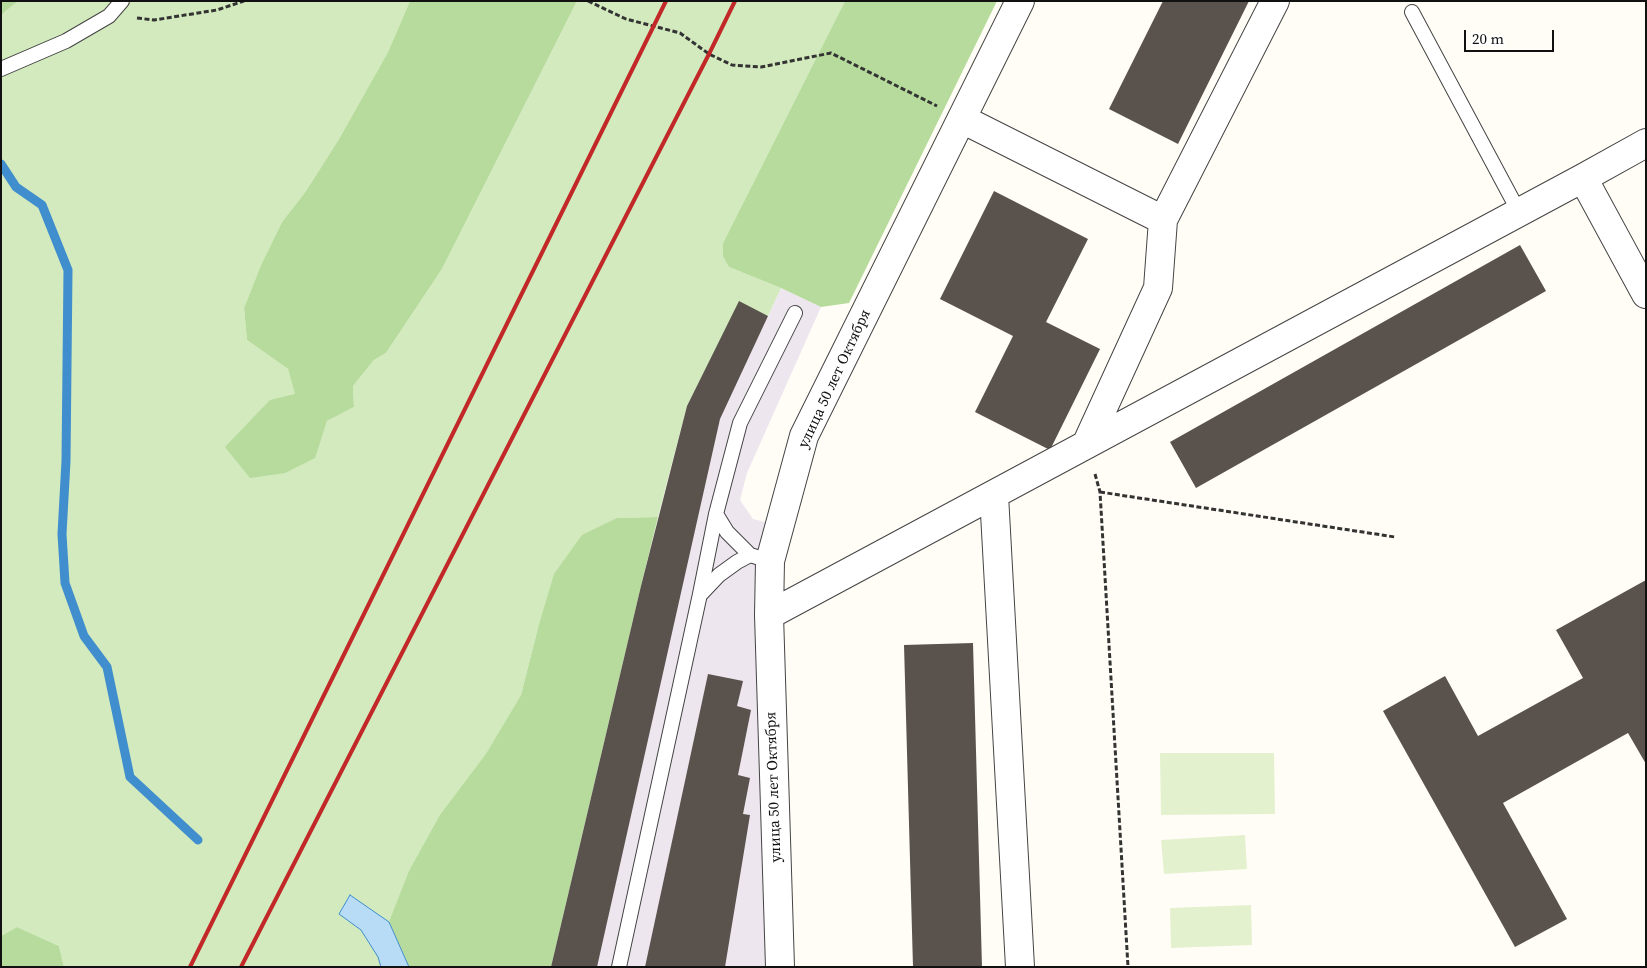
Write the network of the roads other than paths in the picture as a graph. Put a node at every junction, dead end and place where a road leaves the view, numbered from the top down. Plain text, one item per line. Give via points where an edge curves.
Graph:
1 (122, 1) edge
2 (1020, 1) edge
3 (1275, 1) edge
4 (1412, 12) dead end
5 (1, 69) edge
6 (962, 119) junction
7 (1646, 143) edge
8 (1582, 178) junction
9 (1519, 212) junction
10 (1163, 220) junction
11 (1646, 294) edge
12 (795, 314) dead end
13 (1086, 445) junction
14 (994, 495) junction
15 (716, 514) junction
16 (760, 558) junction
17 (700, 594) junction
18 (769, 615) junction
19 (619, 967) edge
20 (780, 967) edge
21 (1020, 967) edge

1 - 5 lane via 109,16 66,41
2 - 6 street, улица 50 лет Октября
3 - 10 street
4 - 9 lane
6 - 10 street
6 - 16 street, улица 50 лет Октября via 804,436
7 - 8 street
8 - 9 street
8 - 11 street
9 - 13 street
10 - 13 street via 1158,288
12 - 15 lane via 740,422
13 - 14 street
14 - 18 street
14 - 21 street
15 - 16 lane via 727,532
15 - 17 lane
16 - 17 lane via 736,562
16 - 18 street, улица 50 лет Октября
17 - 19 lane
18 - 20 street, улица 50 лет Октября

